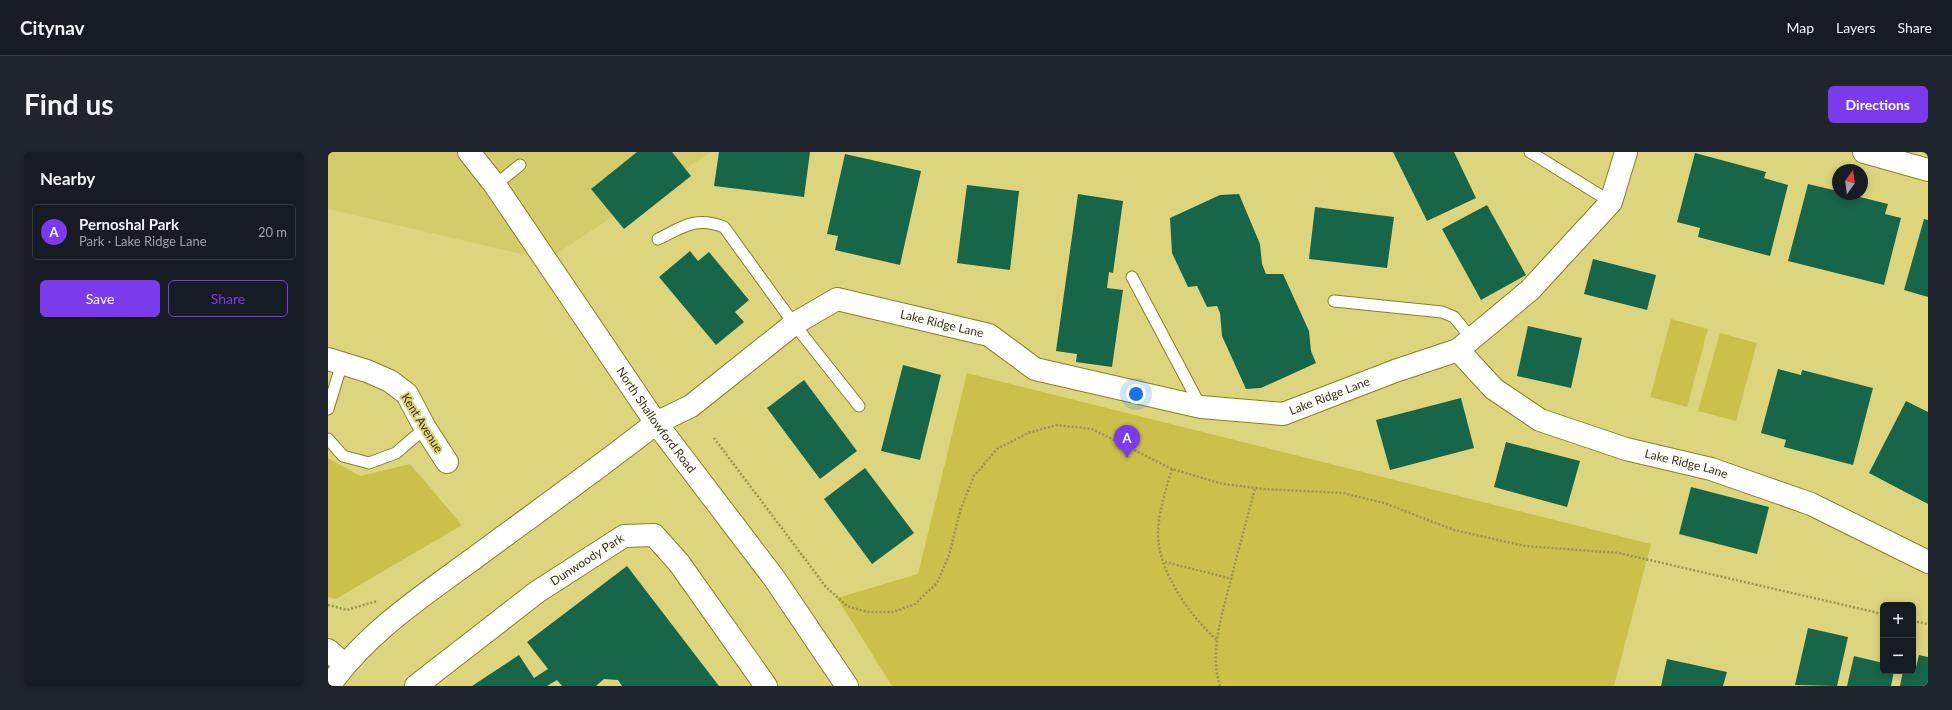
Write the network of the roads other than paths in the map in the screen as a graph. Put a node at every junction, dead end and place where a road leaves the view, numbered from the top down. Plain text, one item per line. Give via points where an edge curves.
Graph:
1 (470, 152) edge
2 (1530, 152) edge
3 (1626, 152) edge
4 (1864, 152) edge
5 (520, 165) dead end
6 (1928, 170) edge
7 (495, 185) junction
8 (1611, 202) junction
9 (658, 239) dead end
10 (1132, 277) dead end
11 (1334, 301) dead end
12 (794, 324) junction
13 (1465, 344) junction
14 (335, 361) edge
15 (859, 406) dead end
16 (1201, 407) junction
17 (328, 409) edge
18 (656, 424) junction
19 (425, 428) junction
20 (328, 439) edge
21 (447, 462) dead end
22 (1928, 562) edge
23 (328, 650) edge
24 (345, 665) junction
25 (839, 683) edge
26 (329, 686) edge
27 (416, 686) edge
28 (766, 686) edge

1 - 7 street, North Shallowford Road
2 - 8 lane
3 - 8 street, Lake Ridge Lane
4 - 6 street
5 - 7 lane
7 - 18 street, North Shallowford Road
8 - 13 street, Lake Ridge Lane via 1530,290
9 - 12 lane via 691,222 712,223 724,227
10 - 16 lane
11 - 13 lane via 1442,312 1454,318
12 - 15 lane
12 - 16 street, Lake Ridge Lane via 838,299 989,335 1035,369
12 - 18 street, Lake Ridge Lane via 691,406
13 - 16 street, Lake Ridge Lane via 1282,414
13 - 22 street, Lake Ridge Lane via 1494,389 1540,420 1626,449 1711,469 1811,504
14 - 17 lane
14 - 19 street, Kent Avenue via 390,381 407,394
18 - 24 street via 383,626
18 - 25 street, North Shallowford Road via 774,578
19 - 20 lane via 396,453 369,463 343,456
19 - 21 street, Kent Avenue
23 - 24 street
24 - 26 street
27 - 28 street, Dunwoody Park via 537,592 624,536 654,535 679,563

